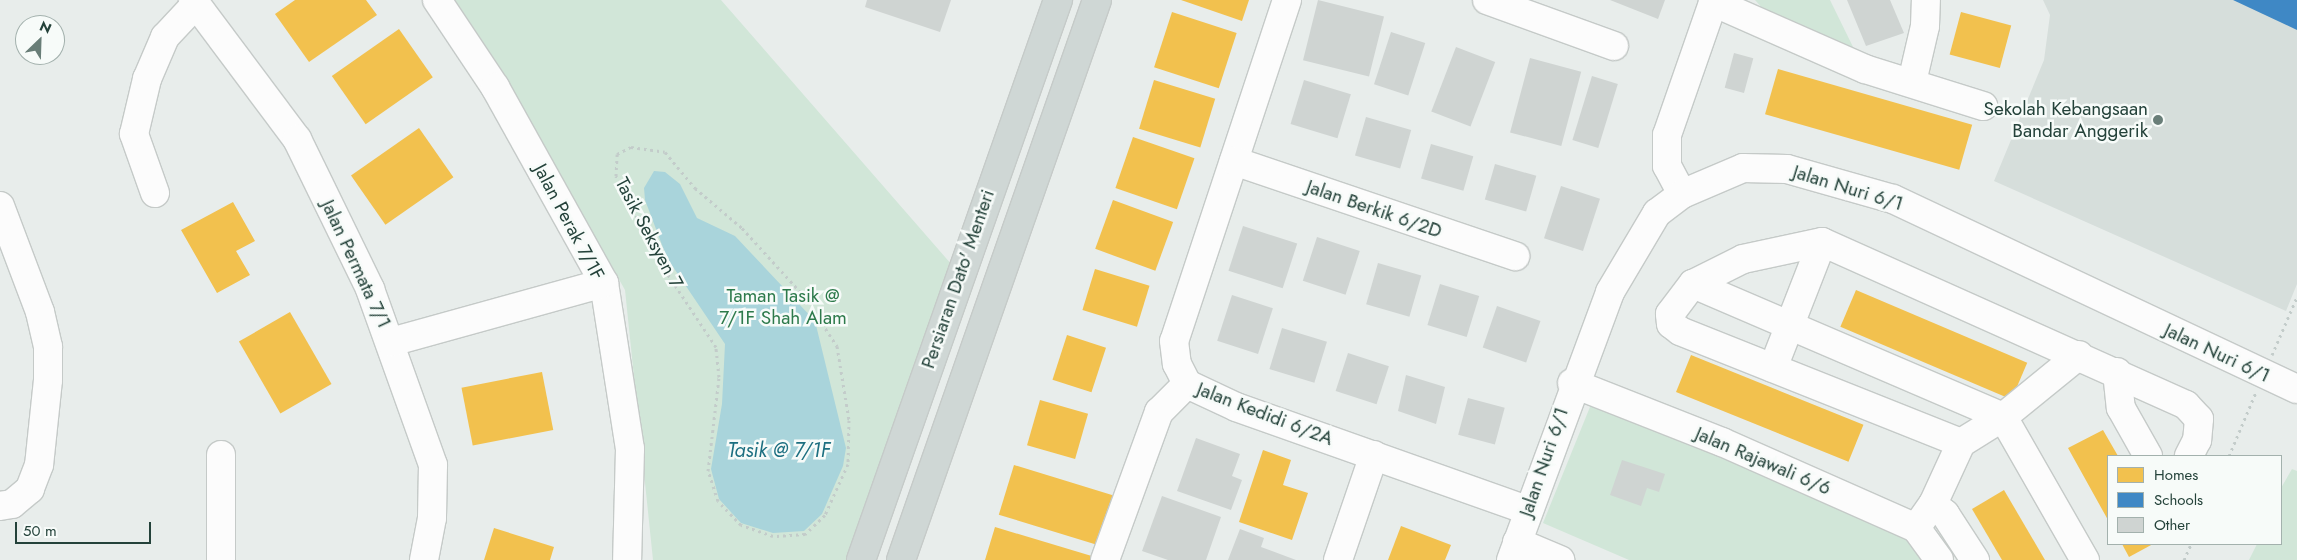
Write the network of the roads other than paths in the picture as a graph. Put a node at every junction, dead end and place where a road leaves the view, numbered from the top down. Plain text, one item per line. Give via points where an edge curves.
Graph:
1 (437, 0) edge
2 (1058, 0) edge
3 (1097, 0) edge
4 (1287, 0) edge
5 (1487, 0) edge
6 (1926, 0) edge
7 (1713, 1) edge
8 (195, 2) edge
9 (1614, 46) dead end
10 (1912, 82) junction
11 (1983, 106) dead end
12 (1234, 161) junction
13 (156, 192) dead end
14 (1682, 194) junction
15 (0, 206) edge
16 (1822, 242) junction
17 (1514, 256) dead end
18 (604, 283) junction
19 (1693, 284) junction
20 (1790, 325) junction
21 (391, 342) junction
22 (2080, 356) junction
23 (1773, 368) junction
24 (2117, 372) junction
25 (1572, 383) junction
26 (1187, 384) junction
27 (2297, 389) edge
28 (2003, 417) junction
29 (1961, 443) junction
30 (221, 455) dead end
31 (1374, 455) junction
32 (2147, 455) edge
33 (2190, 455) edge
34 (1933, 504) junction
35 (0, 506) edge
36 (1527, 510) junction
37 (1916, 528) junction
38 (1514, 551) edge
39 (221, 560) edge
40 (424, 560) edge
41 (627, 560) edge
42 (861, 560) edge
43 (901, 560) edge
44 (1105, 560) edge
45 (1338, 560) edge
46 (1560, 560) edge
47 (1939, 560) edge
48 (1975, 560) edge
49 (2085, 560) edge

1 - 18 street, Jalan Perak 7/1F via 495,87
2 - 42 main road, Persiaran Dato' Menteri
3 - 43 main road, Persiaran Dato' Menteri
4 - 12 street, Jalan Kedidi 6/2A
5 - 9 street
6 - 10 street via 1925,26
7 - 10 street via 1857,66
7 - 14 street via 1667,136 1667,166
8 - 13 street via 165,37 147,79 134,134
8 - 21 street, Jalan Permata 7/1 via 297,139
10 - 11 street
12 - 17 street, Jalan Berkik 6/2D
12 - 26 street, Jalan Kedidi 6/2A via 1174,342 1176,364
14 - 25 street, Jalan Nuri 6/1 via 1657,213 1610,292
14 - 27 street, Jalan Nuri 6/1 via 1743,168 1787,169 1893,199
15 - 35 street via 40,312 48,347 39,466 30,489 12,504
16 - 19 street via 1743,258
16 - 20 street
16 - 22 street
18 - 21 street
18 - 41 street, Jalan Perak 7/1F via 630,450
19 - 20 street
19 - 23 street via 1670,314 1671,324
20 - 23 street
20 - 28 street
21 - 40 street, Jalan Permata 7/1 via 433,465 432,518
22 - 24 street
22 - 28 street
23 - 29 street
24 - 32 street via 2121,408
24 - 33 street via 2186,405 2198,419 2197,440
25 - 36 street, Jalan Nuri 6/1
25 - 37 street, Jalan Rajawali 6/6 via 1722,442
26 - 31 street, Jalan Kedidi 6/2A via 1236,407
26 - 44 street via 1159,412
28 - 29 street
28 - 49 street
29 - 34 street
30 - 39 street
31 - 36 street, Jalan Kedidi 6/2A
31 - 45 street
34 - 37 street
34 - 48 street via 1945,514
36 - 38 street, Jalan Nuri 6/1
37 - 47 street
38 - 46 street

